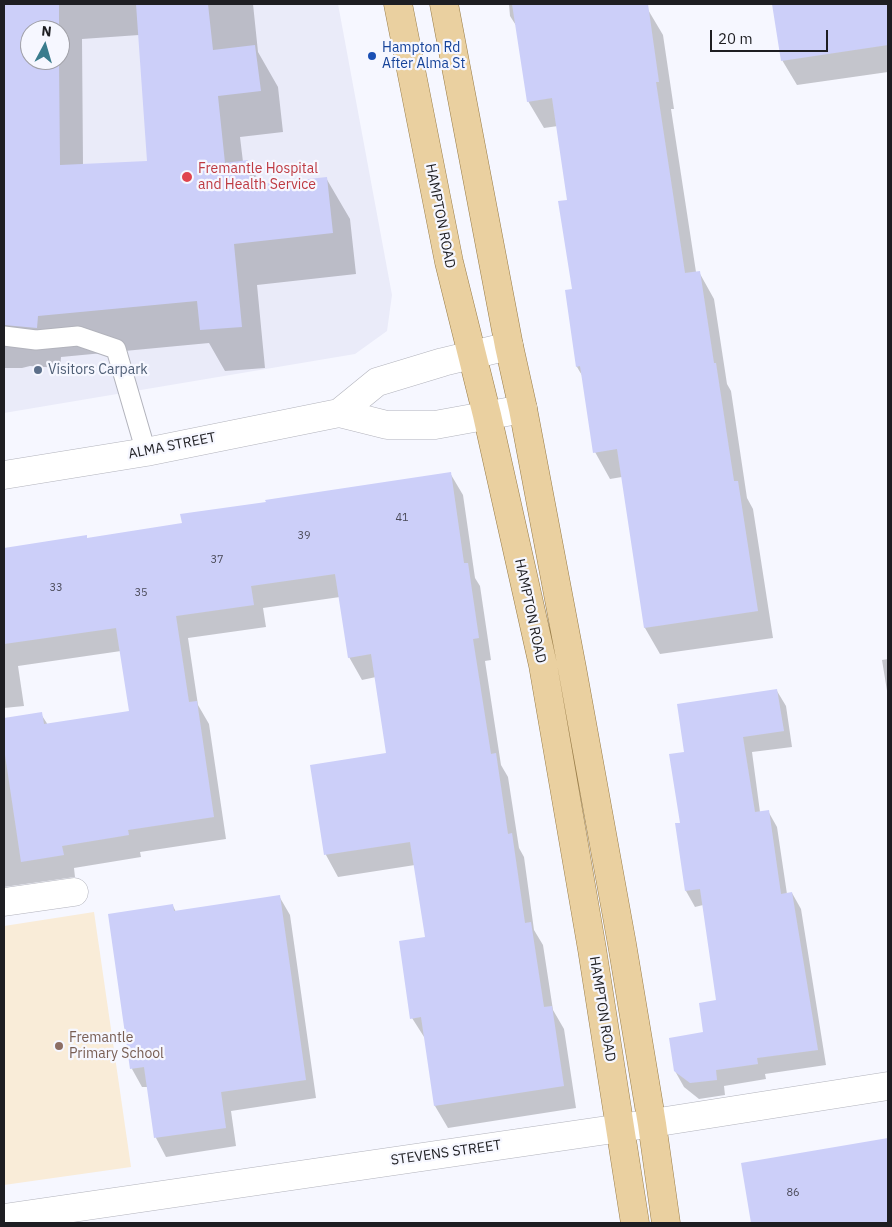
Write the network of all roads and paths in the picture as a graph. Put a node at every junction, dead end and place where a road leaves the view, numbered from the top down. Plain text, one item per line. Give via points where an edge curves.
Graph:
1 (398, 4) edge
2 (444, 4) edge
3 (4, 336) edge
4 (509, 346) junction
5 (471, 354) junction
6 (523, 409) junction
7 (339, 413) junction
8 (487, 415) junction
9 (146, 452) junction
10 (4, 475) edge
11 (74, 892) dead end
12 (4, 902) edge
13 (888, 1086) edge
14 (652, 1124) junction
15 (621, 1128) junction
16 (4, 1218) edge
17 (635, 1223) edge
18 (666, 1223) edge

1 - 5 main road, HAMPTON ROAD via 449,262
2 - 4 main road
3 - 9 lane via 36,340 78,336 116,349
4 - 5 street, ALMA STREET
4 - 6 main road
5 - 7 street, ALMA STREET via 377,382
5 - 8 main road, HAMPTON ROAD
6 - 8 street, ALMA STREET
6 - 14 main road via 581,716
7 - 8 street, ALMA STREET via 388,425 436,425
7 - 9 street, ALMA STREET
8 - 15 main road, HAMPTON ROAD via 542,665
9 - 10 street, ALMA STREET
11 - 12 street
13 - 14 street, STEVENS STREET
14 - 15 street, STEVENS STREET
14 - 18 main road
15 - 16 street, STEVENS STREET
15 - 17 main road, HAMPTON ROAD

